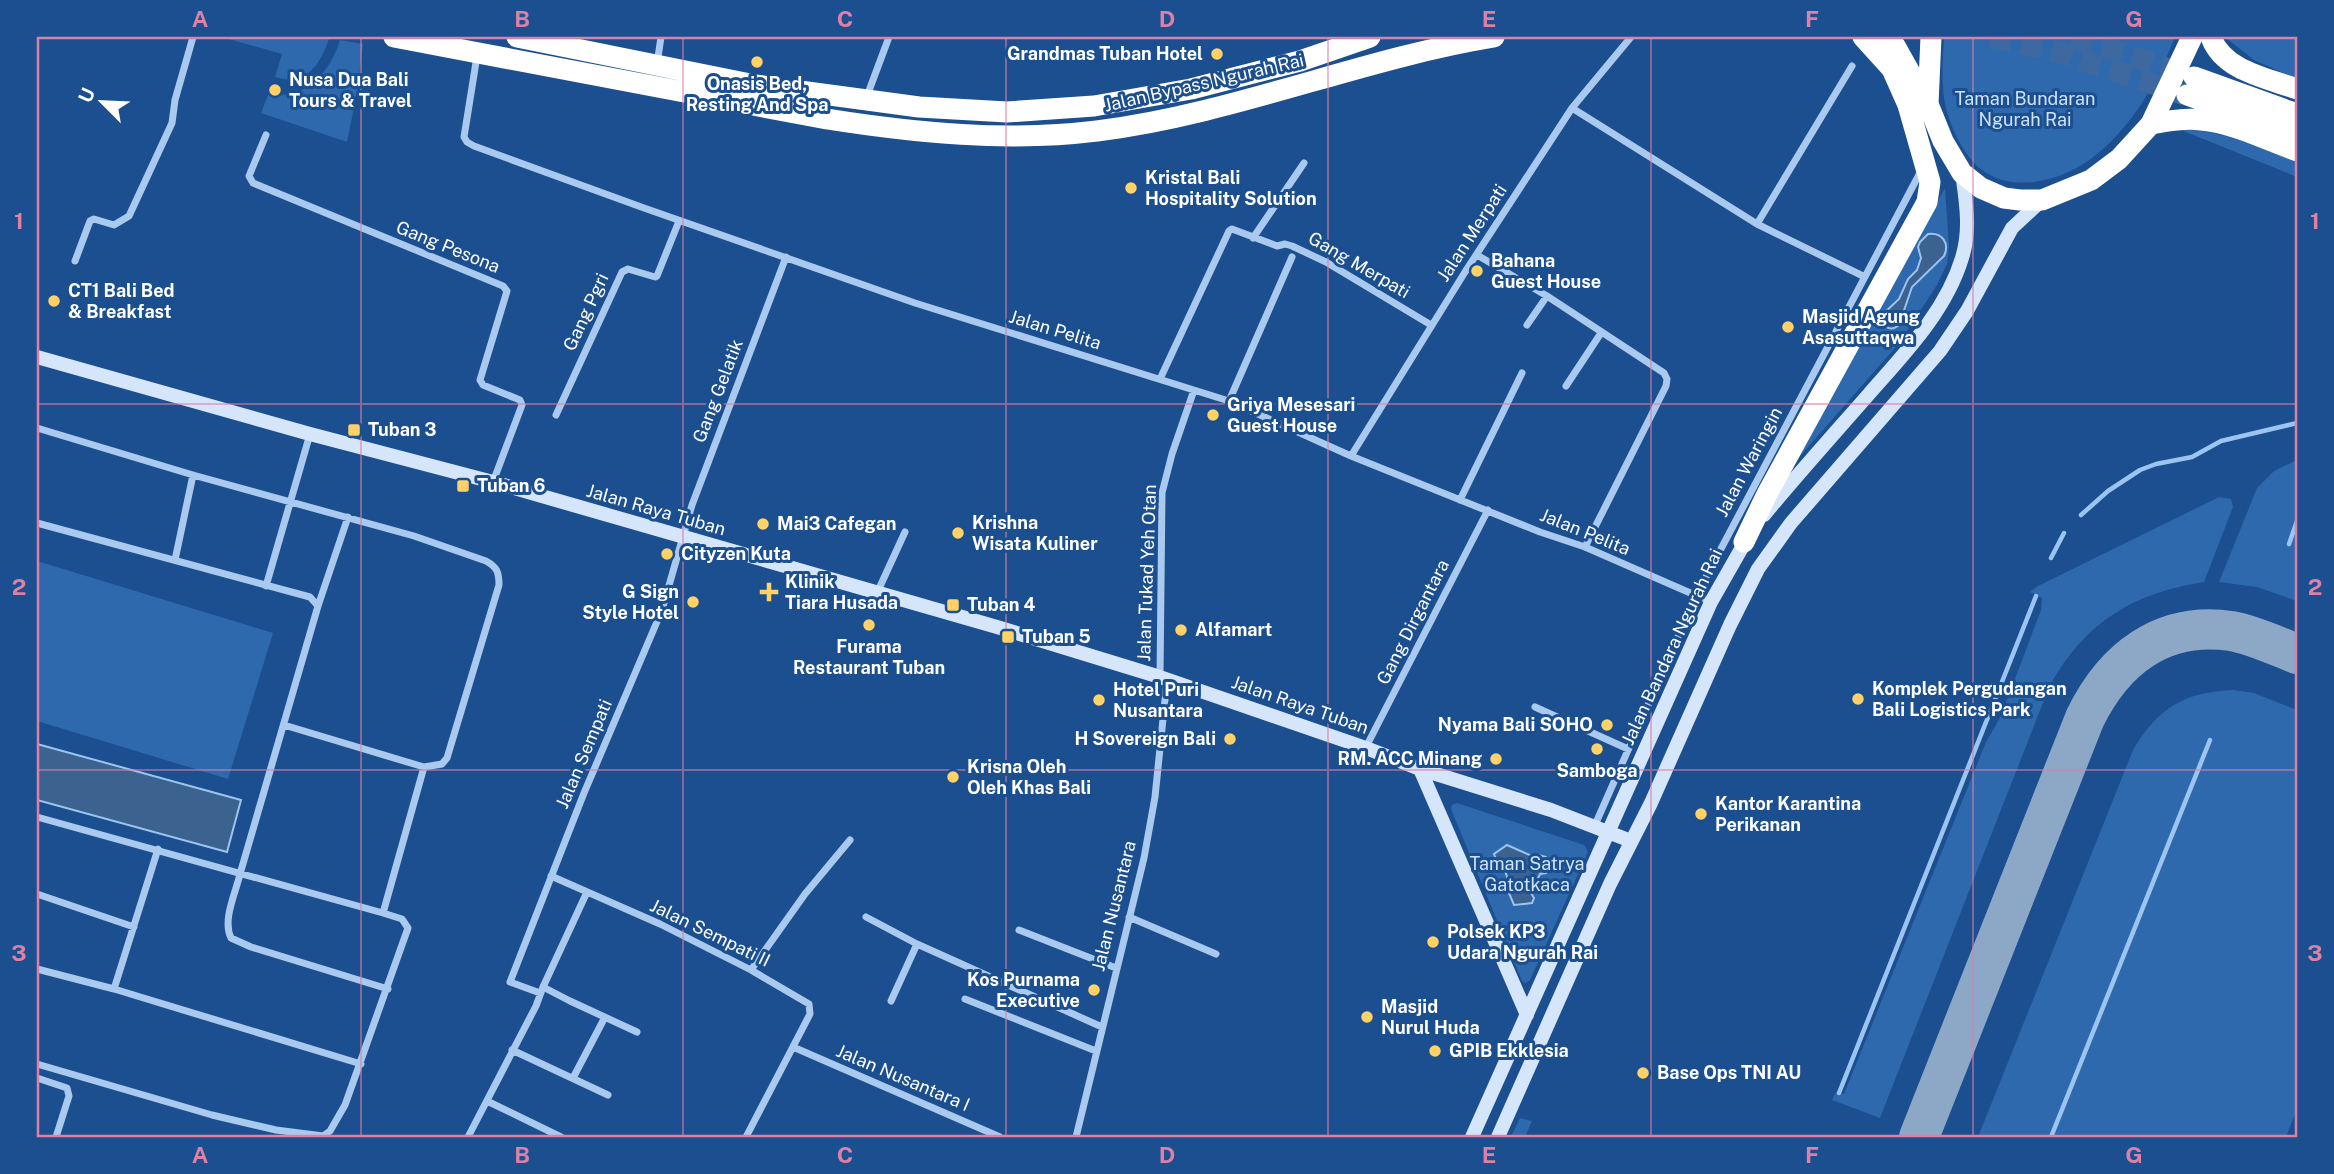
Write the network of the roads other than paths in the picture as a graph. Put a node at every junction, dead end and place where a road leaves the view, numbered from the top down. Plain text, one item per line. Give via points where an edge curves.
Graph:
1 (193, 37) edge
2 (394, 37) edge
3 (517, 37) edge
4 (661, 37) edge
5 (889, 37) edge
6 (1370, 37) edge
7 (1462, 37) edge
8 (1494, 37) edge
9 (1631, 37) edge
10 (1863, 37) edge
11 (1877, 37) edge
12 (1931, 37) edge
13 (2192, 37) edge
14 (2211, 37) edge
15 (1348, 40) edge
16 (1441, 46) junction
17 (477, 52) junction
18 (657, 65) junction
19 (1852, 66) dead end
20 (2297, 89) edge
21 (865, 100) junction
22 (1928, 104) junction
23 (1572, 108) junction
24 (2297, 114) edge
25 (2151, 124) junction
26 (266, 135) dead end
27 (2297, 135) edge
28 (2297, 151) edge
29 (1924, 158) junction
30 (1304, 163) dead end
31 (1962, 173) junction
32 (2042, 200) junction
33 (679, 221) junction
34 (1757, 224) junction
35 (1253, 238) junction
36 (1477, 255) junction
37 (786, 257) junction
38 (1292, 257) dead end
39 (75, 261) dead end
40 (1865, 277) junction
41 (1547, 296) junction
42 (1431, 325) junction
43 (1527, 325) dead end
44 (1601, 332) junction
45 (37, 356) edge
46 (1522, 373) dead end
47 (1160, 379) junction
48 (1566, 386) dead end
49 (1194, 390) junction
50 (1229, 401) junction
51 (556, 415) dead end
52 (37, 428) edge
53 (310, 434) junction
54 (1351, 456) junction
55 (193, 475) junction
56 (493, 482) junction
57 (1760, 490) junction
58 (1460, 500) junction
59 (290, 502) junction
60 (1488, 510) junction
61 (348, 517) junction
62 (37, 523) edge
63 (905, 532) dead end
64 (682, 536) junction
65 (1744, 542) junction
66 (1586, 547) junction
67 (175, 560) junction
68 (266, 586) junction
69 (876, 593) junction
70 (1696, 596) junction
71 (1711, 602) junction
72 (318, 606) junction
73 (1163, 679) junction
74 (1535, 706) dead end
75 (285, 725) junction
76 (1366, 748) junction
77 (1628, 749) junction
78 (424, 767) junction
79 (1420, 769) junction
80 (37, 817) edge
81 (1601, 828) junction
82 (850, 839) dead end
83 (1631, 841) junction
84 (158, 849) junction
85 (240, 874) junction
86 (551, 876) junction
87 (587, 892) junction
88 (37, 894) edge
89 (383, 913) junction
90 (866, 917) dead end
91 (1129, 917) junction
92 (134, 927) junction
93 (1019, 930) dead end
94 (917, 944) junction
95 (1216, 954) dead end
96 (1115, 968) junction
97 (37, 969) edge
98 (751, 970) junction
99 (114, 989) junction
100 (388, 989) junction
101 (542, 990) junction
102 (965, 999) dead end
103 (891, 1000) dead end
104 (1527, 1015) junction
105 (605, 1017) junction
106 (1102, 1027) junction
107 (637, 1032) dead end
108 (793, 1047) junction
109 (512, 1050) junction
110 (1096, 1051) junction
111 (37, 1064) edge
112 (361, 1064) junction
113 (50, 1067) junction
114 (37, 1078) edge
115 (573, 1078) junction
116 (47, 1080) junction
117 (608, 1095) dead end
118 (487, 1101) junction
119 (56, 1137) edge
120 (468, 1137) edge
121 (561, 1137) edge
122 (747, 1137) edge
123 (1000, 1137) edge
124 (1076, 1137) edge
125 (1472, 1137) edge
126 (1498, 1137) edge

1 - 39 street via 172,122 129,216 114,225 90,221
2 - 17 highway, Jalan Bypass Ngurah Rai
3 - 18 highway, Jalan Bypass Ngurah Rai
4 - 18 street
5 - 21 street
6 - 15 highway, Jalan Bypass Ngurah Rai
7 - 16 highway
8 - 16 highway
9 - 23 street, Jalan Merpati
10 - 29 highway via 1892,69
11 - 22 highway via 1895,46
12 - 22 highway
13 - 25 highway
14 - 20 highway via 2237,68
15 - 21 highway, Jalan Bypass Ngurah Rai via 1300,61 1191,89 1094,106 1007,112
16 - 17 highway, Jalan Bypass Ngurah Rai via 1176,117 1049,135 970,135 875,126
17 - 33 street, Jalan Pelita via 464,137 467,142
18 - 21 highway, Jalan Bypass Ngurah Rai
19 - 34 street
22 - 31 highway
23 - 34 street
23 - 36 street, Jalan Merpati
24 - 27 highway via 2190,86
25 - 28 highway via 2201,120
25 - 32 highway via 2119,159 2091,180
26 - 56 street, Gang Pesona via 251,168 253,183 507,290 480,380 522,405
29 - 40 street, Jalan Waringin
29 - 57 highway via 1930,182 1927,202
30 - 35 street
31 - 32 highway via 2004,198
31 - 65 main road, Jalan Bandara Ngurah Rai via 1968,230 1953,282 1909,348
32 - 83 main road via 2012,228 1940,351 1769,552 1730,625
33 - 37 street, Jalan Pelita
33 - 51 street, Gang Pgri via 657,276 628,269 622,272
34 - 40 street
35 - 42 street, Gang Merpati via 1292,246 1326,262
35 - 47 street, Gang Merpati via 1230,230
36 - 41 street
36 - 42 street, Jalan Merpati
37 - 47 street, Jalan Pelita via 915,303
37 - 64 street, Gang Gelatik
38 - 50 street
40 - 57 street, Jalan Waringin
41 - 43 street
41 - 44 street
42 - 54 street, Jalan Merpati
44 - 48 street
44 - 66 street via 1667,379
45 - 53 main road, Jalan Raya Tuban
46 - 58 street
47 - 49 street, Jalan Pelita
49 - 50 street, Jalan Pelita
49 - 73 street, Jalan Tukad Yeh Otan via 1162,493
50 - 54 street, Jalan Pelita
52 - 55 street
53 - 56 main road, Jalan Raya Tuban
53 - 59 street
54 - 58 street, Jalan Pelita
55 - 59 street
55 - 67 street
56 - 64 main road, Jalan Raya Tuban
57 - 65 highway
57 - 70 street, Jalan Waringin
58 - 60 street, Jalan Pelita
59 - 61 street
59 - 68 street
60 - 66 street, Jalan Pelita
60 - 76 street, Gang Dirgantara
61 - 72 street
61 - 78 street via 486,561 499,572 447,758 442,764
62 - 67 street
63 - 69 street
64 - 69 main road, Jalan Raya Tuban
64 - 86 street, Jalan Sempati via 662,610
65 - 71 main road, Jalan Bandara Ngurah Rai
66 - 70 street, Jalan Pelita
67 - 68 street
68 - 72 street via 310,597
69 - 73 main road, Jalan Raya Tuban
70 - 71 street, Jalan Pelita
70 - 77 street, Jalan Waringin
71 - 81 main road, Jalan Bandara Ngurah Rai
72 - 75 street
73 - 76 main road, Jalan Raya Tuban
73 - 91 street, Jalan Nusantara via 1155,797
74 - 77 street
75 - 78 street
75 - 85 street
76 - 79 main road, Jalan Raya Tuban
77 - 81 street, Jalan Waringin
78 - 89 street
79 - 81 main road, Jalan Raya Tuban
79 - 104 main road
80 - 84 street
81 - 83 main road, Jalan Raya Tuban
81 - 104 main road, Jalan Bandara Ngurah Rai
82 - 98 street
83 - 126 main road
84 - 85 street
84 - 92 street
85 - 89 street
85 - 100 street via 229,915 231,938
86 - 87 street, Jalan Sempati II
86 - 101 street, Jalan Sempati via 510,982
87 - 98 street, Jalan Sempati II
87 - 101 street
88 - 92 street
89 - 100 street via 402,919 408,928
90 - 94 street
91 - 95 street
91 - 96 street, Jalan Nusantara
92 - 99 street
93 - 96 street
94 - 103 street
94 - 106 street
96 - 106 street, Jalan Nusantara
97 - 99 street
98 - 108 street, Jalan Sempati II via 810,1006
99 - 112 street
100 - 112 street
101 - 105 street
101 - 109 street
102 - 110 street
104 - 125 main road, Jalan Bandara Ngurah Rai
105 - 107 street
105 - 115 street
106 - 110 street, Jalan Nusantara
108 - 122 street
108 - 123 street, Jalan Nusantara I
109 - 115 street
109 - 118 street
110 - 124 street, Jalan Nusantara
111 - 113 street
112 - 113 street via 345,1105 323,1136 212,1115
113 - 116 street
114 - 116 street
115 - 117 street
116 - 119 street via 67,1088 69,1096
118 - 120 street
118 - 121 street

